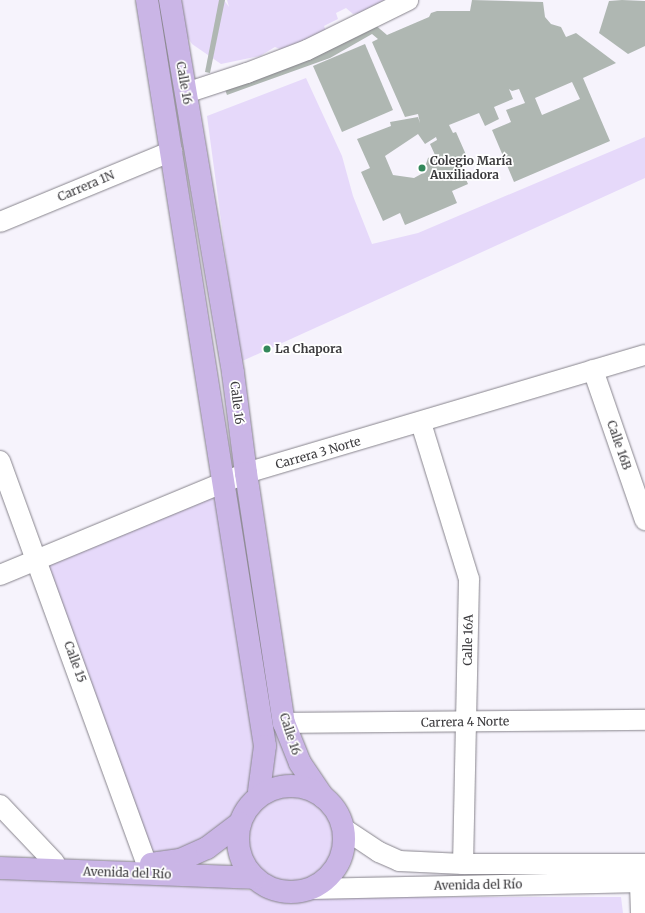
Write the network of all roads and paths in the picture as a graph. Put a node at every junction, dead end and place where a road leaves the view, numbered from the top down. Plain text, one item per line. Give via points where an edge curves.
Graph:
1 (147, 0) edge
2 (170, 0) edge
3 (408, 0) edge
4 (186, 93) junction
5 (172, 151) junction
6 (0, 222) edge
7 (645, 355) edge
8 (593, 370) junction
9 (421, 423) junction
10 (0, 461) edge
11 (246, 474) junction
12 (224, 482) junction
13 (645, 520) edge
14 (37, 559) junction
15 (0, 575) edge
16 (645, 720) edge
17 (467, 722) junction
18 (284, 724) junction
19 (258, 795) junction
20 (323, 797) junction
21 (0, 805) edge
22 (240, 823) junction
23 (343, 828) junction
24 (0, 860) edge
25 (54, 862) junction
26 (148, 864) junction
27 (463, 864) junction
28 (0, 868) edge
29 (644, 875) edge
30 (255, 878) junction
31 (310, 889) junction
32 (641, 913) edge

1 - 5 main road, Calle 16
2 - 4 main road, Calle 16
3 - 4 street via 307,50
4 - 11 main road, Calle 16 via 233,373
5 - 6 street, Carrera 1N
5 - 12 main road, Calle 16
7 - 8 street, Carrera 3 Norte
8 - 9 street, Carrera 3 Norte
8 - 13 street, Calle 16B
9 - 11 street, Carrera 3 Norte
9 - 17 street, Calle 16A via 469,579
10 - 14 street, Calle 15
11 - 12 street, Carrera 3 Norte
11 - 18 main road, Calle 16
12 - 14 street, Carrera 3 Norte
12 - 19 main road, Calle 16 via 265,746
14 - 15 street, Carrera 3 Norte
14 - 26 street, Calle 15
16 - 17 street, Carrera 4 Norte
17 - 18 street, Carrera 4 Norte
17 - 27 street, Calle 16A
18 - 20 main road, Calle 16 via 300,763
19 - 20 main road via 276,788 296,786
19 - 22 main road
20 - 23 main road via 332,806
21 - 25 street
22 - 26 main road, Avenida del Río via 207,848 180,860
22 - 30 main road via 238,848 242,861
23 - 27 street, Avenida del Río via 379,852 399,861
23 - 31 main road via 344,840 338,864 330,874
24 - 25 main road, Avenida del Río
25 - 26 main road, Avenida del Río
27 - 29 street, Avenida del Río
28 - 30 main road, Avenida del Río
29 - 31 street, Avenida del Río
29 - 32 street
30 - 31 main road via 270,888 283,892

